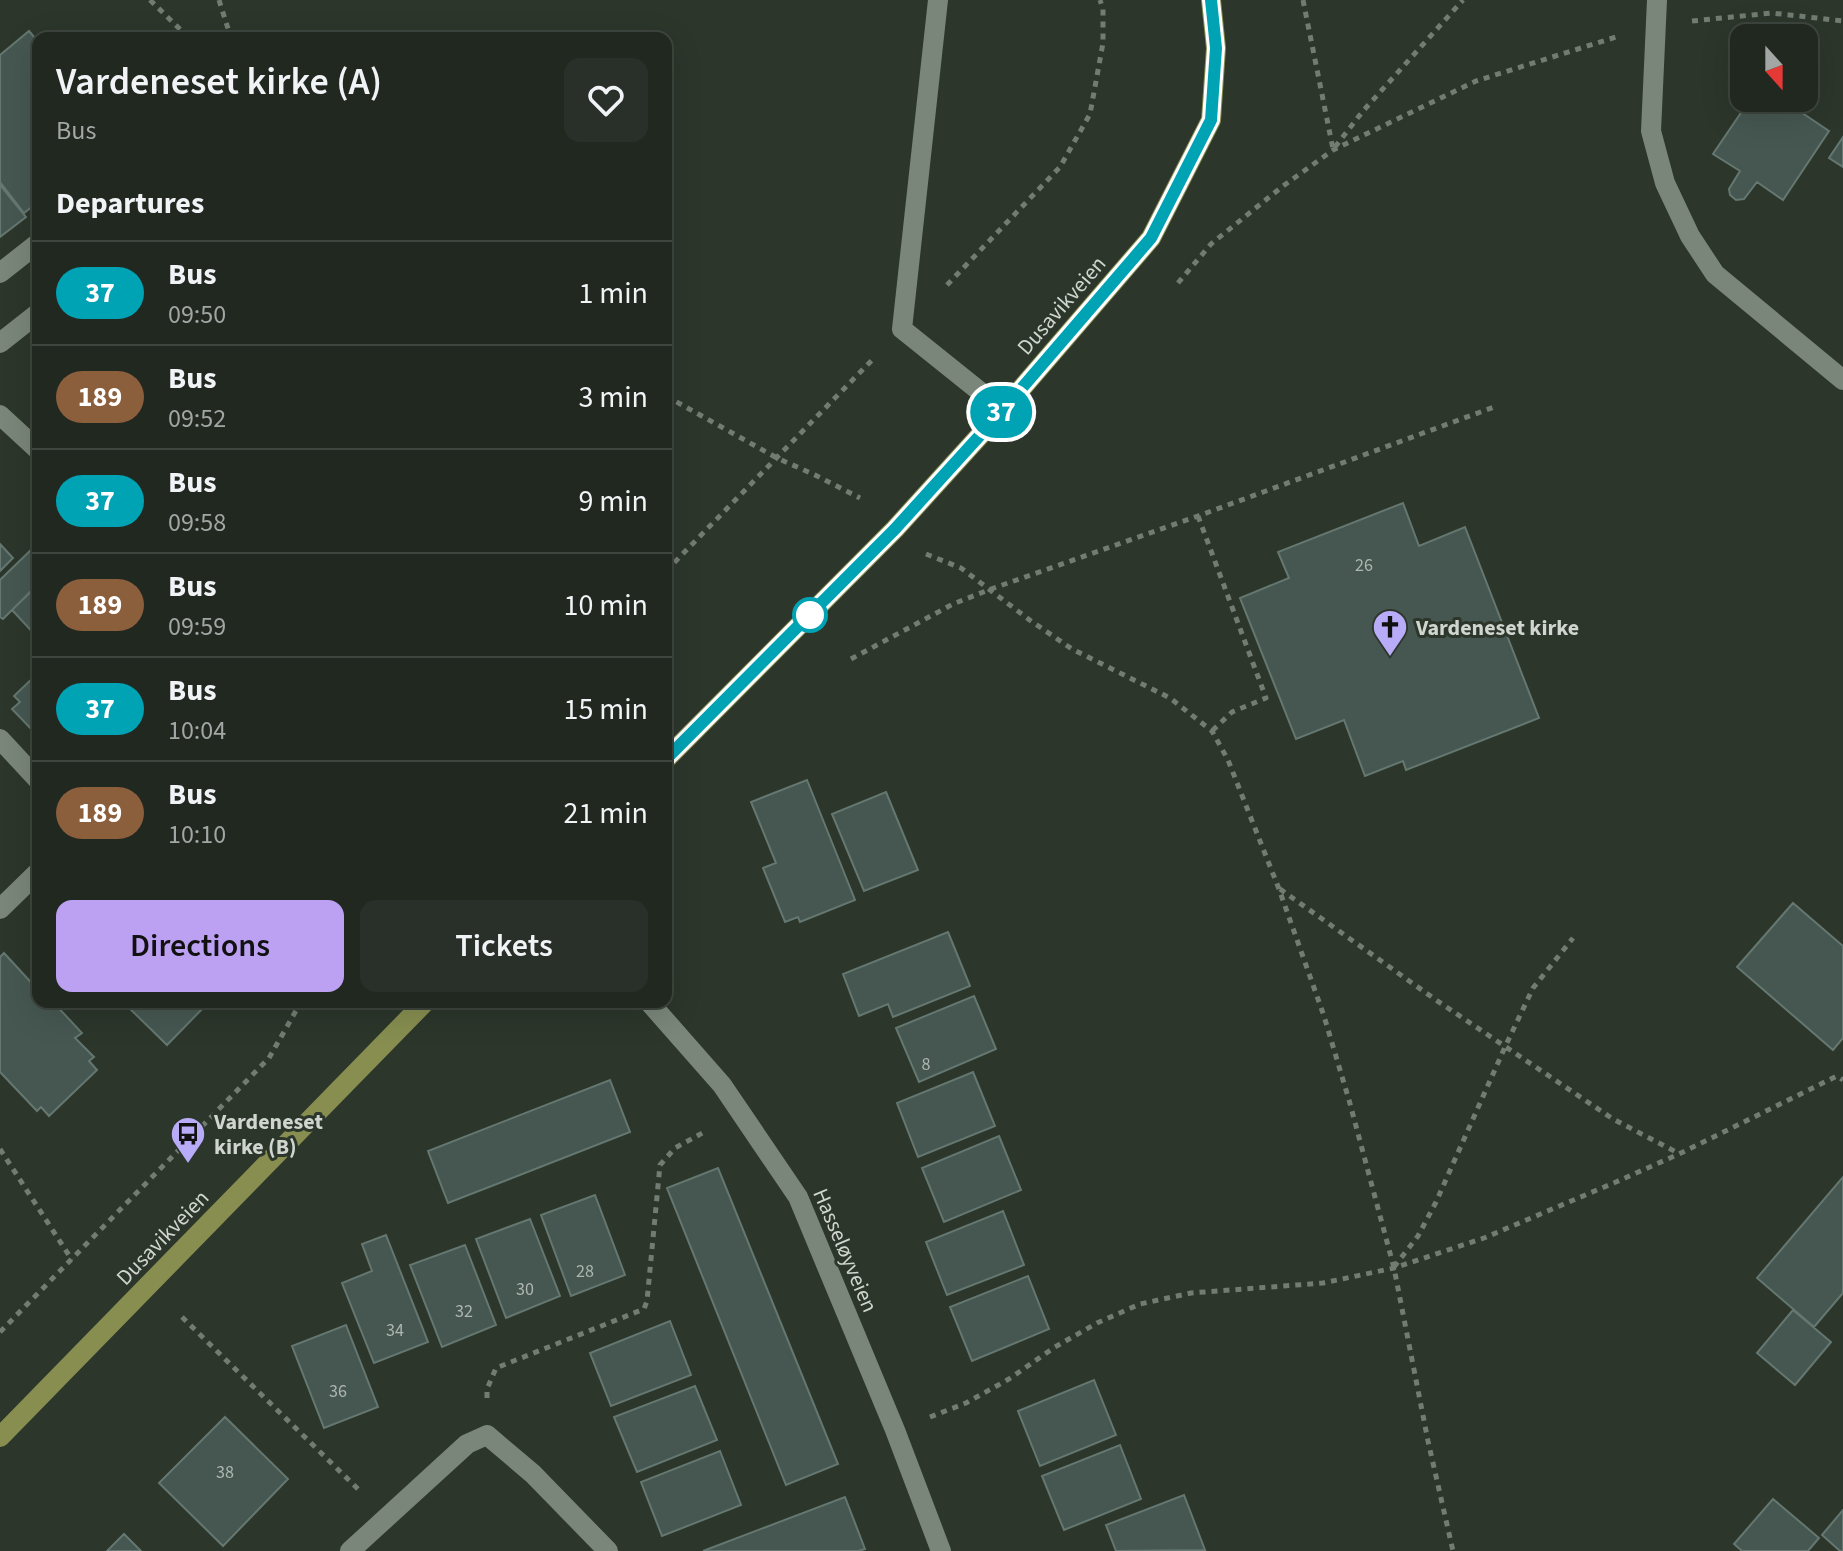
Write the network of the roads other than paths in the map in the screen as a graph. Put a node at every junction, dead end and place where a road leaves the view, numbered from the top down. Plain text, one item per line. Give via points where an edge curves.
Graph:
1 (938, 0) edge
2 (1211, 0) edge
3 (1657, 0) edge
4 (32, 248) edge
5 (0, 273) edge
6 (32, 318) edge
7 (0, 343) edge
8 (1843, 380) edge
9 (1003, 410) junction
10 (0, 415) edge
11 (32, 444) edge
12 (0, 739) edge
13 (672, 753) edge
14 (32, 774) edge
15 (32, 878) edge
16 (0, 909) edge
17 (419, 1008) edge
18 (654, 1008) edge
19 (0, 1437) edge
20 (350, 1551) edge
21 (608, 1551) edge
22 (941, 1551) edge

1 - 9 street via 902,329
2 - 9 main road, Dusavikveien via 1216,48 1211,120 1151,238
3 - 8 street via 1651,131 1665,183 1690,236 1715,274
4 - 5 street
6 - 7 street
9 - 13 main road, Dusavikveien via 879,546
10 - 11 street
12 - 14 street
15 - 16 street
17 - 19 main road, Dusavikveien
18 - 22 street, Hasseløyveien via 722,1085 798,1197
20 - 21 street via 467,1444 487,1435

